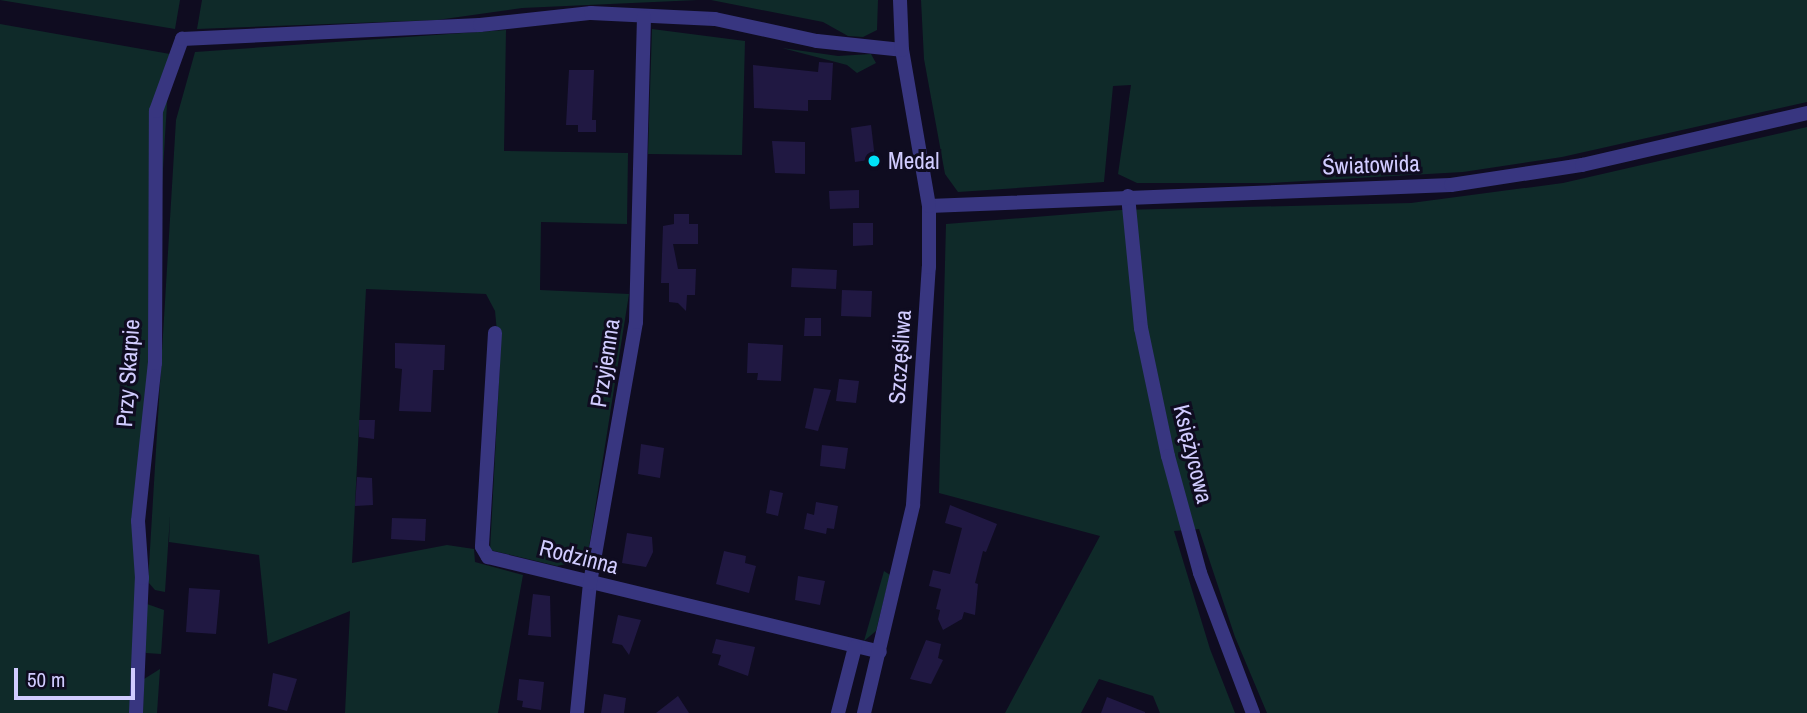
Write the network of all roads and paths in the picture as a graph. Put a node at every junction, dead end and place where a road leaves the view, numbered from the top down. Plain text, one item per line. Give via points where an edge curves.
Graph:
1 (900, 0) edge
2 (644, 17) junction
3 (902, 50) junction
4 (1807, 113) edge
5 (1128, 196) junction
6 (929, 206) junction
7 (495, 333) dead end
8 (590, 583) junction
9 (855, 647) junction
10 (880, 652) junction
11 (136, 713) edge
12 (577, 713) edge
13 (838, 713) edge
14 (864, 713) edge
15 (1253, 713) edge

1 - 3 street, Szczęśliwa
2 - 3 street via 715,19 817,41
2 - 8 street, Przyjemna via 636,322
2 - 11 street, Przy Skarpie via 591,13 480,25 182,39 156,111 155,363 138,522 142,578
3 - 6 street, Szczęśliwa
4 - 5 street, Światowida via 1582,165 1451,186
5 - 6 street, Światowida
5 - 15 street, Księżycowa via 1141,328 1168,456 1200,573
6 - 10 street, Szczęśliwa via 913,505
7 - 8 street, Rodzinna via 483,551 490,559
8 - 9 street, Rodzinna
8 - 12 street, Przyjemna
9 - 10 street, Rodzinna
9 - 13 street
10 - 14 street, Szczęśliwa

